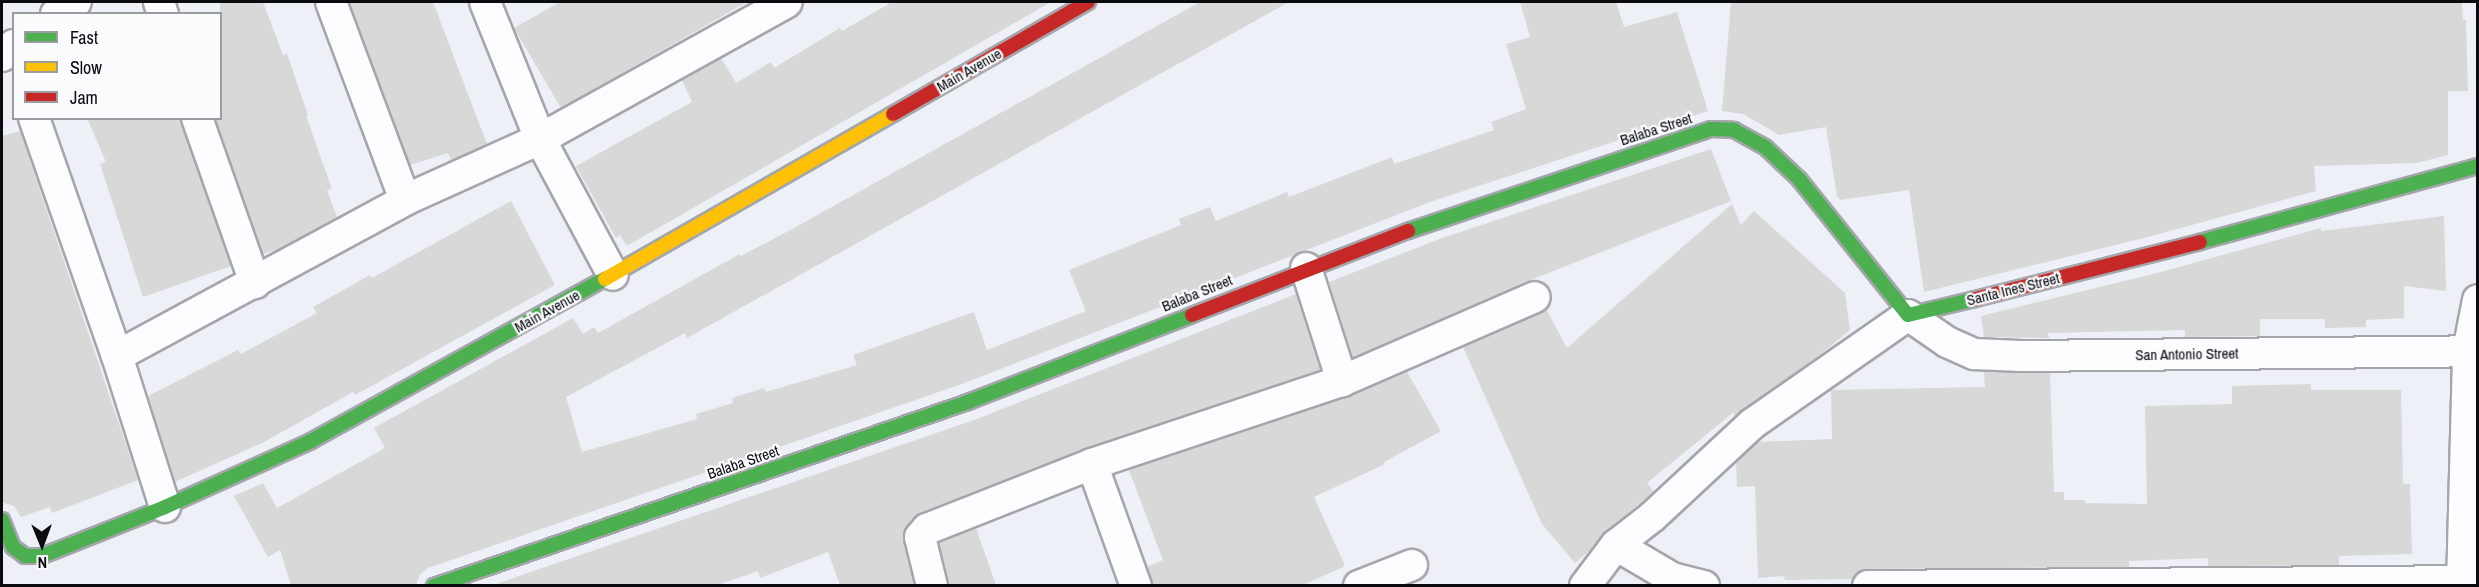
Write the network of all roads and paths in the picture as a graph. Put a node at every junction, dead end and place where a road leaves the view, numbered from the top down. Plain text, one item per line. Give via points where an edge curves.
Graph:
1 (76, 2) edge
2 (331, 2) edge
3 (485, 2) edge
4 (787, 2) edge
5 (1088, 2) edge
6 (59, 12) edge
7 (35, 120) edge
8 (198, 120) edge
9 (540, 139) junction
10 (2478, 166) edge
11 (405, 200) junction
12 (1306, 268) junction
13 (614, 275) junction
14 (255, 283) junction
15 (1535, 297) dead end
16 (2478, 300) edge
17 (1908, 315) junction
18 (2473, 351) edge
19 (117, 356) junction
20 (1342, 381) junction
21 (1092, 464) junction
22 (165, 507) junction
23 (2, 520) edge
24 (1616, 545) junction
25 (1412, 565) dead end
26 (2467, 583) edge
27 (434, 585) edge
28 (933, 585) edge
29 (1136, 585) edge
30 (1359, 585) edge
31 (1585, 585) edge
32 (1704, 585) edge
33 (1868, 585) edge

1 - 6 street
2 - 11 street
3 - 9 street
4 - 9 street
5 - 13 street, Main Avenue
7 - 19 street
8 - 14 street
9 - 11 street
9 - 13 street
10 - 17 street, Santa Ines Street via 2153,255
11 - 14 street
12 - 17 street, Balaba Street via 1668,141 1711,129 1734,130 1765,147 1799,179
12 - 20 street
12 - 27 street, Balaba Street via 968,402
13 - 22 street, Main Avenue via 311,441
14 - 19 street
15 - 20 street
16 - 18 street
17 - 18 street, San Antonio Street via 1947,342 1974,354
17 - 24 street, Santa Ines Street via 1752,424 1652,517
18 - 26 street
19 - 22 street
20 - 21 street
21 - 28 street via 927,529 920,537
21 - 29 street
22 - 23 street, Main Avenue via 42,556 25,556 13,547
24 - 31 street, Santa Ines Street
24 - 32 street via 1672,578
25 - 30 street
26 - 33 street

